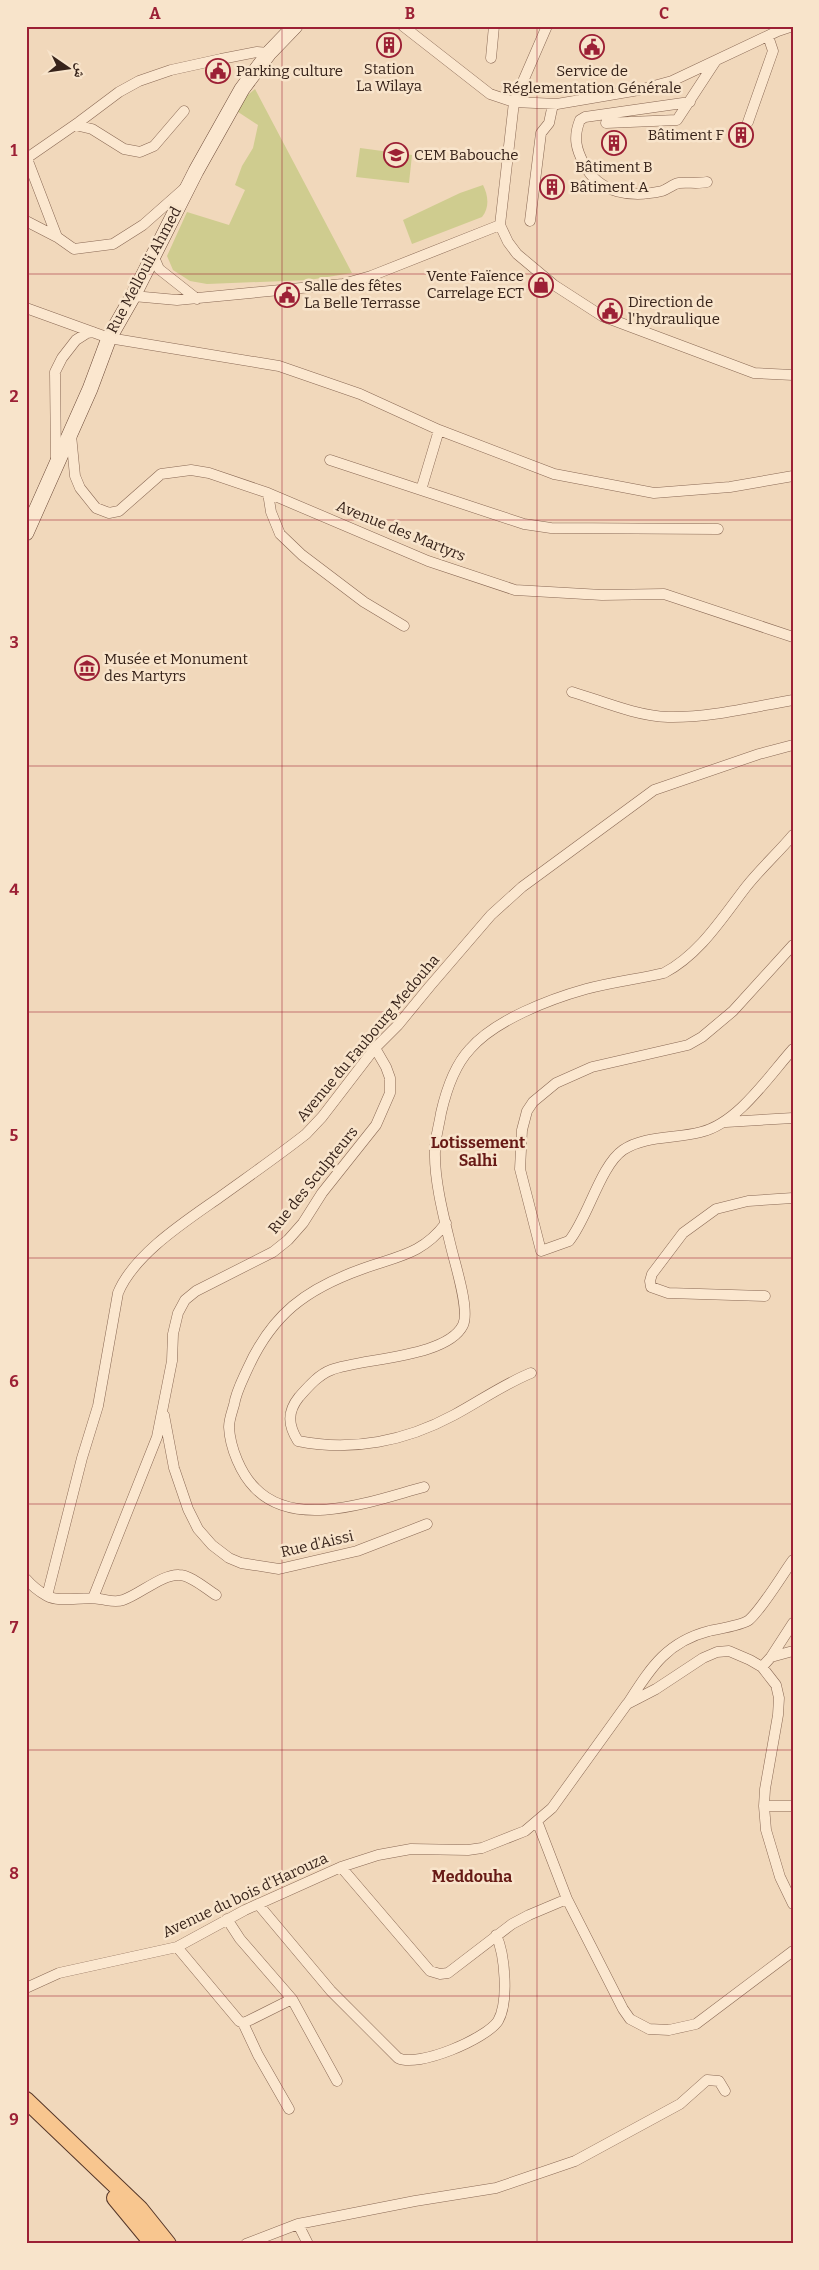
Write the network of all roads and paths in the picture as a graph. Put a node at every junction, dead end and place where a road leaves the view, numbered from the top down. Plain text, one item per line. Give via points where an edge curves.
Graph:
1 (295, 26) edge
2 (403, 26) edge
3 (494, 26) edge
4 (548, 26) edge
5 (793, 26) edge
6 (768, 36) junction
7 (269, 53) junction
8 (491, 58) dead end
9 (715, 62) junction
10 (514, 102) junction
11 (690, 102) junction
12 (553, 104) junction
13 (184, 111) dead end
14 (748, 122) dead end
15 (606, 123) dead end
16 (75, 125) junction
17 (27, 157) edge
18 (707, 182) dead end
19 (189, 184) junction
20 (26, 221) edge
21 (530, 222) dead end
22 (500, 225) junction
23 (57, 237) junction
24 (153, 255) junction
25 (133, 296) junction
26 (197, 299) junction
27 (26, 308) edge
28 (93, 332) junction
29 (109, 338) junction
30 (793, 375) edge
31 (439, 430) junction
32 (71, 432) junction
33 (330, 460) dead end
34 (56, 466) junction
35 (793, 476) edge
36 (420, 490) junction
37 (268, 493) junction
38 (718, 529) dead end
39 (26, 533) edge
40 (404, 626) dead end
41 (793, 637) edge
42 (572, 692) dead end
43 (793, 700) edge
44 (793, 746) edge
45 (793, 836) edge
46 (793, 944) edge
47 (375, 1048) junction
48 (793, 1049) edge
49 (793, 1118) edge
50 (726, 1122) junction
51 (793, 1198) edge
52 (446, 1223) junction
53 (765, 1296) dead end
54 (531, 1372) dead end
55 (163, 1409) junction
56 (424, 1487) dead end
57 (427, 1524) dead end
58 (793, 1560) edge
59 (26, 1579) edge
60 (216, 1595) dead end
61 (47, 1596) junction
62 (93, 1598) junction
63 (793, 1623) edge
64 (793, 1651) edge
65 (771, 1657) junction
66 (762, 1667) junction
67 (627, 1704) junction
68 (764, 1806) junction
69 (793, 1806) edge
70 (537, 1821) junction
71 (342, 1867) junction
72 (567, 1899) junction
73 (258, 1904) junction
74 (793, 1904) edge
75 (227, 1919) junction
76 (496, 1935) junction
77 (177, 1947) junction
78 (793, 1951) edge
79 (26, 1988) edge
80 (292, 1998) junction
81 (243, 2023) junction
82 (336, 2081) dead end
83 (725, 2090) dead end
84 (26, 2100) edge
85 (289, 2109) dead end
86 (60, 2133) junction
87 (298, 2224) junction
88 (153, 2244) edge
89 (168, 2244) edge
90 (246, 2244) edge
91 (308, 2244) edge

1 - 7 street, Rue Mellouli Ahmed
2 - 10 street via 490,94
3 - 8 street
4 - 10 street
5 - 6 street
6 - 9 street
6 - 14 street via 773,51
7 - 16 street via 221,59 138,81
7 - 19 street, Rue Mellouli Ahmed via 242,89
9 - 11 street
9 - 12 street via 648,88
10 - 12 street
10 - 22 street
11 - 15 street via 678,120
11 - 18 street via 585,117 580,120 575,141 586,169 613,192 646,194 666,190 677,183
12 - 21 street via 549,123 541,133
13 - 16 street via 154,146 140,152 124,149 92,129
16 - 17 street
17 - 23 street
19 - 23 street via 143,224 113,244 74,249
19 - 24 street, Rue Mellouli Ahmed
20 - 23 street
22 - 26 street via 343,284
22 - 30 street via 517,254 554,285 602,316 754,374
24 - 25 street, Rue Mellouli Ahmed
24 - 26 street via 159,269
25 - 26 street
25 - 29 street, Rue Mellouli Ahmed
27 - 28 street
28 - 29 street
28 - 34 street via 76,340 56,372
29 - 31 street via 279,366 360,394
29 - 32 street, Rue Mellouli Ahmed
31 - 35 street via 554,474 654,493 730,487
31 - 36 street
32 - 34 street, Rue Mellouli Ahmed
32 - 37 street, Avenue des Martyrs via 75,476 80,488 96,508 109,513 119,511 161,474 191,470
33 - 36 street
34 - 39 street, Rue Mellouli Ahmed
36 - 38 street via 524,524 550,528
37 - 40 street via 280,534 364,602
37 - 41 street, Avenue des Martyrs via 428,561 515,590 674,596
42 - 43 street via 667,717
44 - 47 street, Avenue du Faubourg Medouha via 676,781 633,804 522,887 491,915
45 - 52 street via 758,872 718,926 674,967 664,973 560,998 496,1027 470,1049 449,1085 436,1137 435,1164
46 - 50 street via 733,1011 702,1037 688,1045 592,1067 556,1082 533,1102 522,1130 520,1169 541,1251 564,1244 573,1237 610,1165 624,1149 650,1140 700,1133
47 - 55 street, Rue des Sculpteurs via 390,1078 390,1093 376,1126 288,1240 273,1252 196,1291 185,1300 174,1324 172,1361
47 - 61 street, Avenue du Faubourg Medouha via 306,1134 170,1233 123,1280 114,1310 98,1406
48 - 50 street
49 - 50 street
51 - 53 street via 748,1201 716,1209 682,1232 650,1281 651,1287 668,1293
52 - 54 street via 465,1311 463,1325 442,1342 417,1352 329,1371 311,1383 291,1407 292,1431 298,1441 311,1444 384,1442 408,1436 454,1416
52 - 56 street via 427,1244 328,1282 287,1309 257,1347 235,1397 229,1426 234,1452 250,1482 274,1504 318,1511
55 - 57 street, Rue d'Aissi via 174,1468 188,1509 198,1529 229,1558 279,1569 357,1551
55 - 62 street, Rue des Sculpteurs via 157,1437
58 - 67 street via 748,1621 705,1632 669,1648
59 - 61 street
60 - 62 street via 177,1574 122,1601
61 - 62 street
63 - 65 street
64 - 65 street
65 - 66 street
66 - 67 street, Avenue du bois d'Harouza via 729,1651 717,1652
66 - 68 street, Avenue du bois d'Harouza via 776,1685 779,1698
67 - 70 street, Avenue du bois d'Harouza via 552,1808
68 - 69 street
68 - 74 street, Avenue du bois d'Harouza via 766,1830 780,1877
70 - 71 street, Avenue du bois d'Harouza via 525,1831 482,1848 411,1849 378,1855
70 - 72 street
71 - 73 street, Avenue du bois d'Harouza
71 - 76 street via 430,1971 448,1973
72 - 76 street via 529,1915
72 - 78 street via 623,2009 630,2018 649,2029 669,2030 696,2024
73 - 75 street, Avenue du bois d'Harouza
73 - 76 street via 331,1991 398,2058 407,2062 445,2053 490,2029 498,2020 504,1998 503,1954
75 - 77 street, Avenue du bois d'Harouza
75 - 80 street via 240,1939
77 - 79 street, Avenue du bois d'Harouza via 59,1973
77 - 81 street
80 - 81 street
80 - 82 street
81 - 85 street
83 - 87 street via 719,2082 707,2080 658,2118 574,2161 496,2188
84 - 86 main road
86 - 88 main road
86 - 89 main road via 140,2209
87 - 90 street
87 - 91 street

